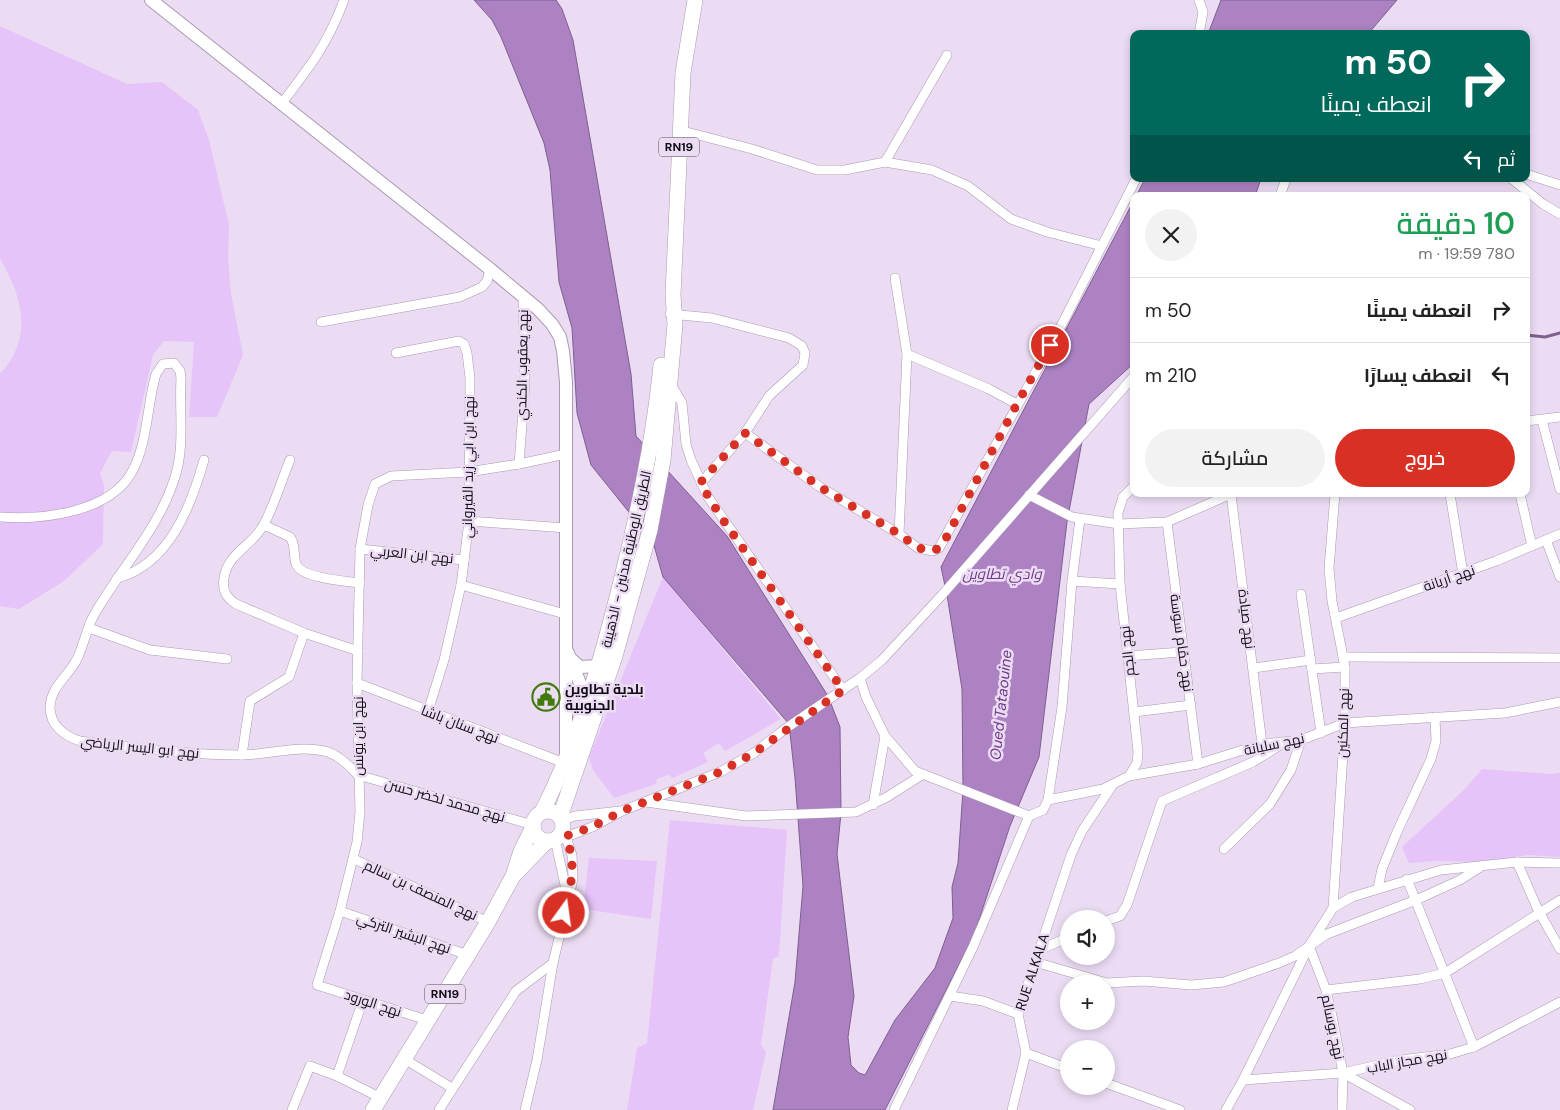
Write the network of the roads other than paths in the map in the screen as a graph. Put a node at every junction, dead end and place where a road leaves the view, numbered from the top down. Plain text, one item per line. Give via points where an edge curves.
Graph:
1 (151, 0) edge
2 (344, 0) edge
3 (695, 0) edge
4 (1199, 0) edge
5 (1200, 30) edge
6 (947, 55) dead end
7 (282, 103) junction
8 (680, 130) junction
9 (885, 162) junction
10 (1530, 175) edge
11 (1134, 182) edge
12 (1516, 182) edge
13 (1560, 185) edge
14 (1527, 192) edge
15 (1530, 194) edge
16 (1560, 214) edge
17 (1102, 246) junction
18 (490, 269) junction
19 (895, 278) dead end
20 (523, 296) junction
21 (671, 314) junction
22 (321, 322) dead end
23 (396, 353) dead end
24 (907, 354) junction
25 (1130, 380) edge
26 (670, 382) junction
27 (663, 402) junction
28 (1017, 404) junction
29 (1560, 417) edge
30 (1542, 420) junction
31 (1530, 421) edge
32 (745, 433) junction
33 (566, 454) junction
34 (204, 460) dead end
35 (290, 460) dead end
36 (518, 464) junction
37 (468, 472) junction
38 (700, 483) junction
39 (1560, 489) edge
40 (1130, 490) edge
41 (1029, 495) junction
42 (1224, 497) edge
43 (1231, 497) edge
44 (1335, 497) edge
45 (1450, 497) edge
46 (1521, 497) edge
47 (0, 517) edge
48 (1076, 518) junction
49 (470, 521) junction
50 (1167, 522) junction
51 (1118, 524) junction
52 (264, 525) junction
53 (566, 528) junction
54 (899, 534) junction
55 (1560, 534) edge
56 (1546, 540) junction
57 (1532, 546) junction
58 (360, 549) junction
59 (464, 560) junction
60 (1463, 574) junction
61 (1560, 577) edge
62 (117, 578) junction
63 (1072, 581) junction
64 (360, 583) junction
65 (1120, 584) junction
66 (461, 585) junction
67 (1301, 594) dead end
68 (565, 614) junction
69 (1336, 618) junction
70 (89, 628) junction
71 (304, 633) junction
72 (565, 641) junction
73 (358, 651) junction
74 (1182, 652) junction
75 (1128, 656) junction
76 (1343, 657) junction
77 (1560, 658) edge
78 (227, 659) dead end
79 (606, 659) junction
80 (572, 660) junction
81 (1311, 660) junction
82 (1345, 667) junction
83 (1254, 668) junction
84 (1312, 669) junction
85 (860, 678) junction
86 (357, 682) junction
87 (843, 690) junction
88 (1560, 702) edge
89 (592, 703) junction
90 (1191, 705) junction
91 (428, 711) junction
92 (1134, 712) junction
93 (1435, 717) junction
94 (1345, 723) junction
95 (1321, 733) junction
96 (885, 736) junction
97 (1300, 740) junction
98 (1284, 743) junction
99 (1262, 744) junction
100 (242, 755) junction
101 (565, 761) junction
102 (1198, 764) junction
103 (922, 774) junction
104 (358, 775) junction
105 (1130, 776) junction
106 (1112, 786) junction
107 (1048, 800) junction
108 (646, 802) junction
109 (873, 805) junction
110 (622, 811) junction
111 (1027, 816) junction
112 (536, 821) junction
113 (559, 831) junction
114 (1224, 849) dead end
115 (354, 859) junction
116 (1517, 862) junction
117 (1560, 863) edge
118 (1479, 868) junction
119 (513, 876) junction
120 (1407, 879) junction
121 (1378, 888) junction
122 (1416, 900) junction
123 (1560, 900) edge
124 (1333, 908) junction
125 (340, 911) junction
126 (1540, 913) junction
127 (1115, 918) edge
128 (488, 922) junction
129 (1060, 941) edge
130 (1309, 946) junction
131 (1560, 949) edge
132 (1039, 950) junction
133 (468, 955) junction
134 (1036, 962) junction
135 (553, 963) junction
136 (1445, 973) junction
137 (317, 985) joint
138 (1326, 990) junction
139 (950, 996) junction
140 (363, 1000) junction
141 (1560, 1002) edge
142 (1018, 1014) junction
143 (430, 1021) junction
144 (1474, 1047) junction
145 (1026, 1053) junction
146 (406, 1060) junction
147 (1060, 1066) edge
148 (1343, 1073) junction
149 (337, 1076) junction
150 (1243, 1080) junction
151 (1115, 1087) edge
152 (452, 1088) junction
153 (377, 1104) edge
154 (1166, 1108) edge
155 (292, 1110) edge
156 (439, 1110) edge
157 (525, 1110) edge
158 (894, 1110) edge
159 (1012, 1110) edge
160 (1180, 1110) edge
161 (1226, 1110) edge
162 (1342, 1110) edge
163 (1410, 1110) edge

1 - 7 street
2 - 7 street via 322,50
3 - 8 main road, الطريق الوطنية مدنين - الذهيبة / RN19 via 683,73
4 - 5 street via 1202,12
6 - 9 street
7 - 18 street
8 - 9 street via 817,170 845,170
8 - 21 main road, الطريق الوطنية مدنين - الذهيبة / RN19
9 - 17 street via 948,176 982,196 1011,219
10 - 13 street
11 - 17 street
12 - 14 street
15 - 16 street
17 - 28 street
18 - 20 street
18 - 22 street via 482,286 460,297
19 - 24 street
20 - 33 street via 552,324 560,337 566,382
20 - 36 street, نهج يعقوب الكندي via 525,384
21 - 26 main road, الطريق الوطنية مدنين - الذهيبة / RN19
21 - 27 main road, الطريق الوطنية مدنين - الذهيبة / RN19
21 - 32 street via 712,318 796,340 802,346 805,359 802,365 769,396
23 - 37 street, نهج ابن ابي زيد القيرواني via 459,341 464,344 470,378
24 - 28 street
24 - 54 street
25 - 41 street
26 - 27 main road, الطريق الوطنية مدنين - الذهيبة / RN19
26 - 38 street via 682,403 686,444
27 - 79 main road, الطريق الوطنية مدنين - الذهيبة / RN19 via 663,460 650,530
28 - 54 street via 939,548 933,551 918,548
29 - 30 street
30 - 31 street
30 - 39 street
32 - 38 street
32 - 54 street via 820,487
33 - 36 street
33 - 53 street
34 - 62 street via 172,538 150,561 131,574
35 - 52 street
36 - 37 street
37 - 49 street, نهج ابن ابي زيد القيرواني
37 - 58 street, نهج ابن يونس via 391,476 376,484 368,505
38 - 87 street
40 - 51 street, نهج الجم via 1120,504
41 - 48 street
41 - 85 street via 882,660
42 - 50 street
43 - 83 street, نهج صيادة
44 - 69 street, نهج المكنين via 1329,568
45 - 60 street
46 - 57 street
47 - 62 street, نهج ابو اليسر الرياضي via 41,518 63,514 111,494 126,483 139,454 156,374 163,364 174,363 181,378 175,478 150,530
48 - 51 street
48 - 63 street
49 - 53 street
49 - 59 street, نهج ابن ابي زيد القيرواني
50 - 51 street
50 - 74 street, نهج حمّام سوسة
51 - 65 street, نهج الجم
52 - 64 street via 290,537 296,562 303,570 318,577
52 - 71 street via 225,568 224,592 236,604
53 - 68 street
55 - 56 street, نهج أريانة
56 - 57 street, نهج أريانة
56 - 61 street
57 - 60 street, نهج أريانة
58 - 59 street, نهج ابن العربي
58 - 64 street, نهج ابن يونس
59 - 66 street, نهج ابن ابي زيد القيرواني
60 - 69 street, نهج أريانة
62 - 70 street, نهج ابو اليسر الرياضي
63 - 65 street
63 - 107 street via 1062,707
64 - 73 street, نهج ابن يونس
65 - 75 street, نهج الجم
66 - 68 street
66 - 91 street, نهج ابن ابي زيد القيرواني via 444,660
67 - 81 street
68 - 72 street
69 - 76 street, نهج المكنين
70 - 78 street via 150,650
70 - 100 street, نهج ابو اليسر الرياضي via 80,654 56,687 50,706 58,729 68,737 106,744
71 - 73 street
71 - 100 street via 290,677 250,701
72 - 80 street
72 - 101 street
73 - 86 street, نهج ابن يونس
74 - 75 street
74 - 90 street, نهج حمّام سوسة
75 - 92 street, نهج الجم
76 - 77 street
76 - 82 street, نهج المكنين
79 - 80 street via 580,667
79 - 89 main road, الطريق الوطنية مدنين - الذهيبة / RN19
80 - 89 street
81 - 83 street
81 - 84 street
82 - 84 street
82 - 94 street, نهج المكنين
83 - 99 street, نهج صيادة
84 - 95 street
85 - 87 street
85 - 96 street
86 - 91 street, نهج سنان باشا
86 - 104 street, نهج ابن يونس
87 - 108 street via 754,753 720,772
88 - 93 street, نهج سليانة via 1505,713
89 - 101 main road, الطريق الوطنية مدنين - الذهيبة / RN19
89 - 113 main road, الطريق الوطنية مدنين - الذهيبة / RN19
90 - 92 street
90 - 102 street, نهج حمّام سوسة
91 - 101 street, نهج سنان باشا
92 - 105 street, نهج الجم via 1138,752 1137,763
93 - 94 street, نهج سليانة
93 - 121 street via 1436,741 1431,759 1397,832
94 - 95 street, نهج سليانة
94 - 124 street, نهج المكنين
95 - 97 street, نهج سليانة
96 - 103 street via 909,765
96 - 109 street
97 - 98 street, نهج سليانة
97 - 114 street via 1291,770 1270,804
98 - 99 street, نهج سليانة
98 - 127 street via 1253,762 1162,801 1127,905
99 - 102 street, نهج سليانة
100 - 104 street, نهج ابو اليسر الرياضي via 326,751 343,760
101 - 112 main road, الطريق الوطنية مدنين - الذهيبة / RN19
102 - 105 street, نهج سليانة
103 - 109 street
103 - 111 street
104 - 112 street, نهج محمد لخضر حسن
104 - 115 street, نهج ابن يونس via 360,812
105 - 106 street, نهج سليانة
106 - 107 street, نهج سليانة
106 - 132 street, RUE ALKALA via 1082,831
107 - 111 street, نهج سليانة via 1043,810
108 - 109 street via 746,816 856,812
108 - 110 street
110 - 113 street via 592,827
110 - 113 street via 575,816
111 - 139 street via 1004,878
112 - 113 main road via 539,838
112 - 113 main road via 554,812
112 - 119 main road, الطريق الوطنية مدنين - الذهيبة / RN19
113 - 119 main road, الطريق الوطنية مدنين - الذهيبة / RN19
113 - 135 street via 568,896
115 - 125 street, نهج ابن يونس
115 - 128 street, نهج المنصف بن سالم
116 - 117 street
116 - 118 street
116 - 126 street
118 - 120 street via 1441,870
118 - 122 street
119 - 128 main road, الطريق الوطنية مدنين - الذهيبة / RN19
120 - 121 street
120 - 122 street
121 - 124 street
122 - 130 street via 1327,934
122 - 136 street
123 - 126 street
124 - 130 street, نهج المكنين
125 - 133 street, نهج البشير التركي
125 - 137 street, نهج ابن يونس
126 - 131 street
126 - 136 street
128 - 133 main road, الطريق الوطنية مدنين - الذهيبة / RN19
129 - 132 street
130 - 134 street via 1279,963 1242,977 1209,984 1143,981 1107,984
130 - 138 street, نهج بوسالم
130 - 150 street, نهج المكنين
132 - 134 street, RUE ALKALA
133 - 143 main road, الطريق الوطنية مدنين - الذهيبة / RN19
134 - 142 street, RUE ALKALA
135 - 152 street via 516,991
135 - 157 street
136 - 138 street
136 - 144 street
137 - 140 street, نهج الورود
138 - 148 street, نهج بوسالم
139 - 142 street via 983,1001
139 - 158 street
140 - 143 street, نهج الورود
140 - 149 street
141 - 144 street, نهج مجاز الباب
142 - 145 street, RUE ALKALA
143 - 146 main road, الطريق الوطنية مدنين - الذهيبة / RN19
144 - 148 street, نهج مجاز الباب
145 - 147 street
145 - 159 street, RUE ALKALA
146 - 152 street
146 - 153 main road, الطريق الوطنية مدنين - الذهيبة / RN19
148 - 150 street, نهج مجاز الباب
148 - 162 street, نهج بوسالم
148 - 163 street
149 - 153 street
149 - 155 street via 310,1066
150 - 161 street, نهج المكنين
151 - 154 street
152 - 156 street
154 - 160 street

